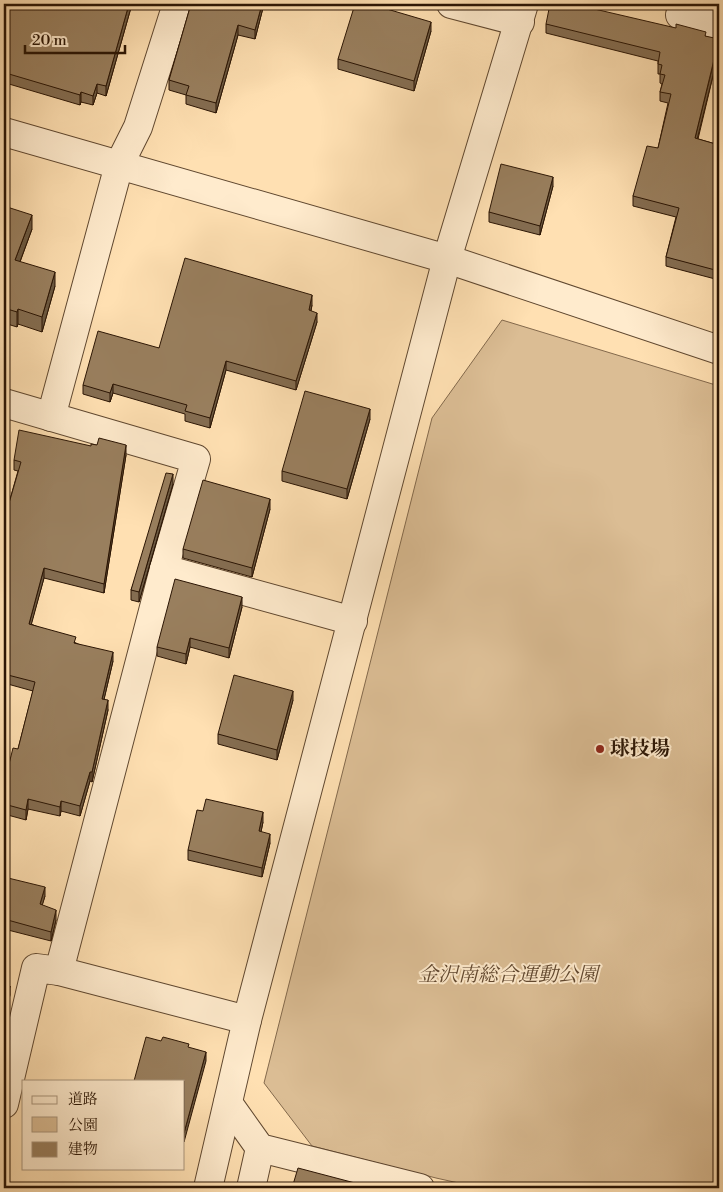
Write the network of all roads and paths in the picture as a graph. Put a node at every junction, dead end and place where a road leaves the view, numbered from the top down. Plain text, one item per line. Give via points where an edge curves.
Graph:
1 (177, 4) edge
2 (451, 4) edge
3 (684, 4) edge
4 (522, 13) edge
5 (719, 25) edge
6 (4, 132) edge
7 (119, 165) junction
8 (447, 259) junction
9 (719, 350) edge
10 (4, 403) edge
11 (51, 417) junction
12 (164, 569) junction
13 (353, 621) junction
14 (59, 971) junction
15 (247, 1020) junction
16 (8, 1069) edge
17 (228, 1103) junction
18 (4, 1104) edge
19 (260, 1148) junction
20 (208, 1188) edge
21 (251, 1188) edge
22 (420, 1188) edge

1 - 7 street via 138,127
2 - 4 street
3 - 5 street via 680,15
4 - 8 street
6 - 7 street
7 - 8 street
7 - 11 street
8 - 9 street
8 - 13 street
10 - 11 street
11 - 12 street via 196,458
12 - 13 street
12 - 14 street
13 - 15 street
14 - 15 street
14 - 16 street via 36,968
15 - 17 street
16 - 18 street
17 - 19 street
17 - 20 street
19 - 21 street
19 - 22 street

